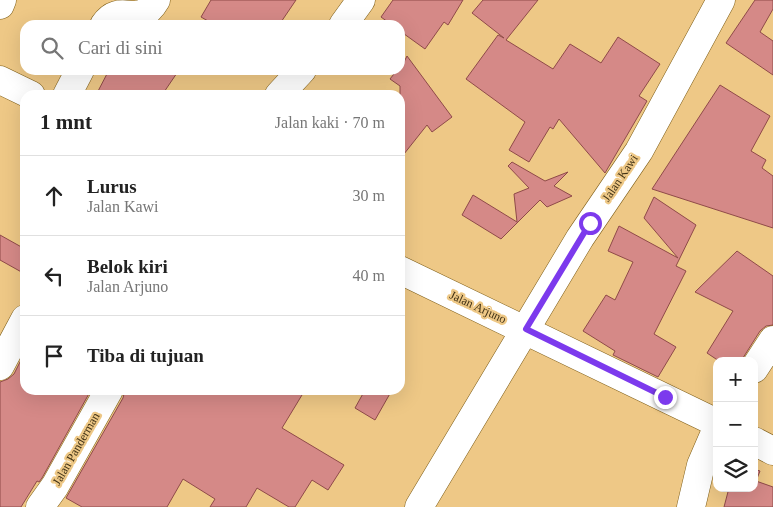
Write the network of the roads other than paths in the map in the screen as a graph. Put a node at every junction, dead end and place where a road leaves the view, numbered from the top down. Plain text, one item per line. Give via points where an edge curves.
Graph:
1 (2, 0) edge
2 (156, 0) edge
3 (361, 0) edge
4 (721, 0) edge
5 (0, 5) edge
6 (108, 20) edge
7 (347, 20) edge
8 (77, 75) edge
9 (297, 75) edge
10 (0, 80) edge
11 (21, 90) edge
12 (70, 90) edge
13 (284, 90) edge
14 (405, 272) edge
15 (20, 328) edge
16 (526, 329) junction
17 (773, 340) edge
18 (758, 363) edge
19 (0, 366) edge
20 (106, 395) edge
21 (713, 421) edge
22 (713, 437) edge
23 (758, 443) edge
24 (773, 451) edge
25 (40, 507) edge
26 (419, 507) edge
27 (691, 507) edge

1 - 5 street
2 - 6 street via 145,14 119,13
3 - 7 street
4 - 16 street, Jalan Kawi via 639,151 580,238
8 - 12 street
9 - 13 street
10 - 11 street
14 - 16 street, Jalan Arjuno
15 - 19 street
16 - 21 street, Jalan Arjuno
16 - 26 street, Jalan Kawi
17 - 18 street
20 - 25 street, Jalan Panderman
22 - 27 street via 700,465
23 - 24 street

